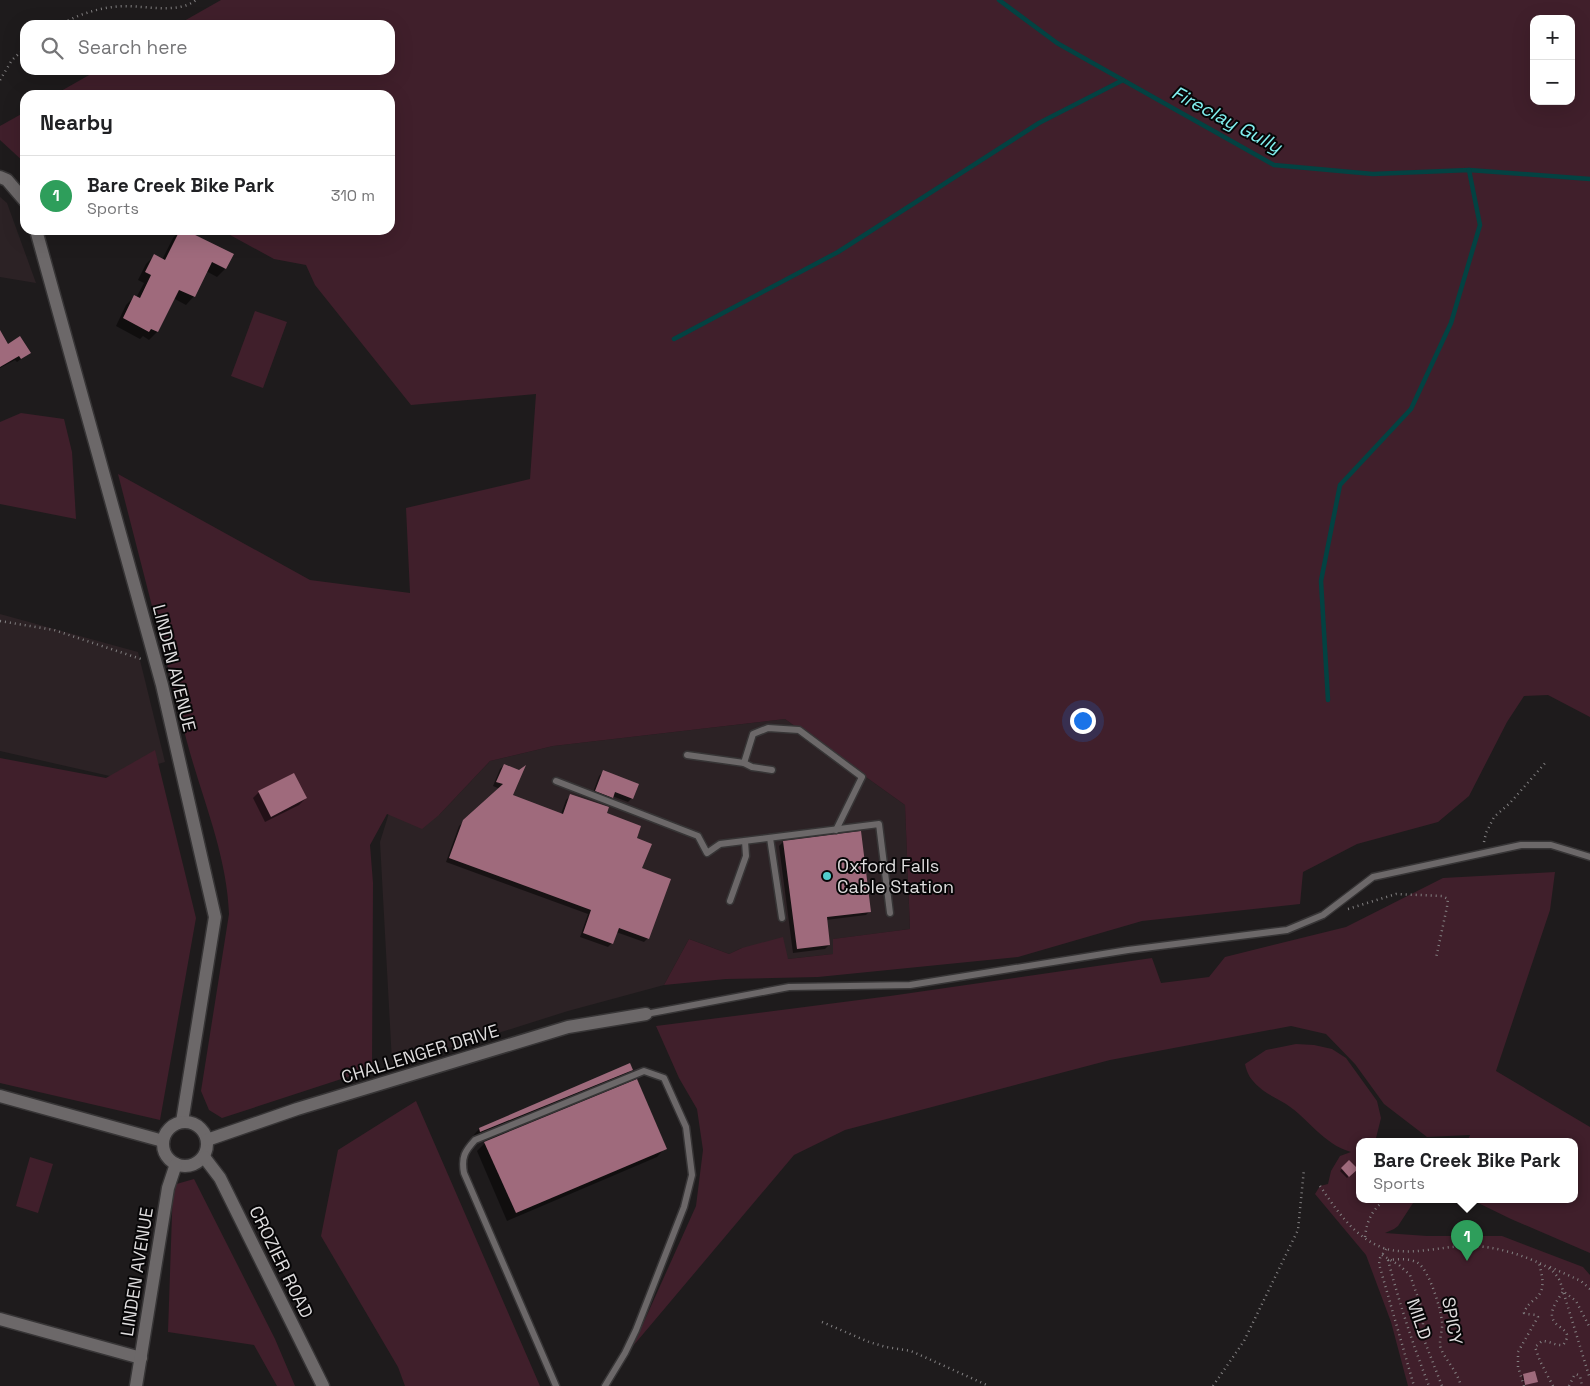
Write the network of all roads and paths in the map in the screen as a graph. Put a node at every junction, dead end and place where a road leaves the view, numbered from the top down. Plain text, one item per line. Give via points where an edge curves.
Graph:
1 (196, 0) edge
2 (70, 20) edge
3 (20, 53) edge
4 (0, 80) edge
5 (0, 177) edge
6 (20, 195) edge
7 (37, 235) edge
8 (0, 621) edge
9 (157, 664) junction
10 (687, 755) dead end
11 (1546, 762) dead end
12 (744, 763) junction
13 (772, 770) dead end
14 (556, 782) dead end
15 (836, 830) junction
16 (770, 838) junction
17 (745, 841) junction
18 (1482, 853) junction
19 (1590, 857) edge
20 (730, 901) dead end
21 (890, 913) dead end
22 (1323, 915) junction
23 (782, 918) dead end
24 (1436, 958) dead end
25 (646, 1014) joint
26 (0, 1096) edge
27 (182, 1122) junction
28 (208, 1140) junction
29 (163, 1142) junction
30 (204, 1157) junction
31 (176, 1164) junction
32 (1304, 1169) dead end
33 (1320, 1186) dead end
34 (1381, 1203) edge
35 (1364, 1238) junction
36 (1386, 1249) junction
37 (1382, 1255) junction
38 (1388, 1260) junction
39 (1539, 1263) junction
40 (1590, 1289) edge
41 (1563, 1290) junction
42 (0, 1319) edge
43 (822, 1322) dead end
44 (1590, 1328) edge
45 (142, 1358) junction
46 (1590, 1380) edge
47 (1552, 1385) edge
48 (1581, 1385) edge
49 (136, 1386) edge
50 (323, 1386) edge
51 (556, 1386) edge
52 (605, 1386) edge
53 (989, 1386) edge
54 (1212, 1386) edge
55 (1414, 1386) edge
56 (1429, 1386) edge
57 (1442, 1386) edge
58 (1461, 1386) edge
59 (1524, 1386) edge
60 (1557, 1386) edge
61 (1569, 1386) edge

1 - 2 path via 189,6 178,8 115,6
3 - 4 path
5 - 6 street
7 - 9 street, LINDEN AVENUE
8 - 9 path via 54,630
9 - 27 street, LINDEN AVENUE via 215,917
10 - 12 lane
11 - 18 path via 1494,817 1486,833
12 - 13 lane
12 - 15 lane via 753,734 768,728 799,730 862,777
14 - 17 lane via 698,836 708,853 720,844
15 - 16 lane
15 - 21 lane via 879,824
16 - 17 lane
16 - 23 lane
17 - 20 lane via 746,856
18 - 19 lane via 1520,845 1551,845
18 - 22 lane via 1373,877
22 - 24 path via 1396,894 1442,896 1448,899
22 - 25 lane via 1286,930 1128,950 910,985 789,987
25 - 28 street, CHALLENGER DRIVE via 568,1027 296,1109
26 - 29 street
27 - 28 street via 194,1123
27 - 29 street via 166,1132
28 - 30 street
29 - 31 street via 164,1151
30 - 31 street via 196,1164
30 - 50 street, CROZIER ROAD via 220,1178
31 - 45 street, LINDEN AVENUE via 168,1188
32 - 54 path via 1298,1230 1244,1341
33 - 35 path
34 - 35 path via 1372,1212
35 - 36 path
36 - 37 path
36 - 39 path via 1483,1247 1500,1249
37 - 38 path
37 - 55 path via 1381,1273
38 - 56 path, MILD via 1399,1302
38 - 57 path via 1410,1275 1422,1312 1423,1337
38 - 58 path, SPICY via 1414,1261 1424,1269 1442,1322 1440,1348
39 - 40 path via 1566,1273
39 - 41 path via 1555,1272
39 - 59 path via 1544,1279 1542,1290 1524,1313 1538,1317 1518,1352 1518,1367
41 - 44 path via 1576,1301
41 - 46 path
41 - 47 path via 1552,1315 1554,1322 1568,1336 1558,1346 1542,1341 1535,1347
42 - 45 street
43 - 53 path via 869,1342 911,1351
45 - 49 street, LINDEN AVENUE
47 - 60 path
48 - 61 path via 1580,1376 1576,1374
51 - 52 lane via 464,1173 464,1152 475,1140 644,1072 664,1078 686,1127 692,1175 684,1208 636,1330

